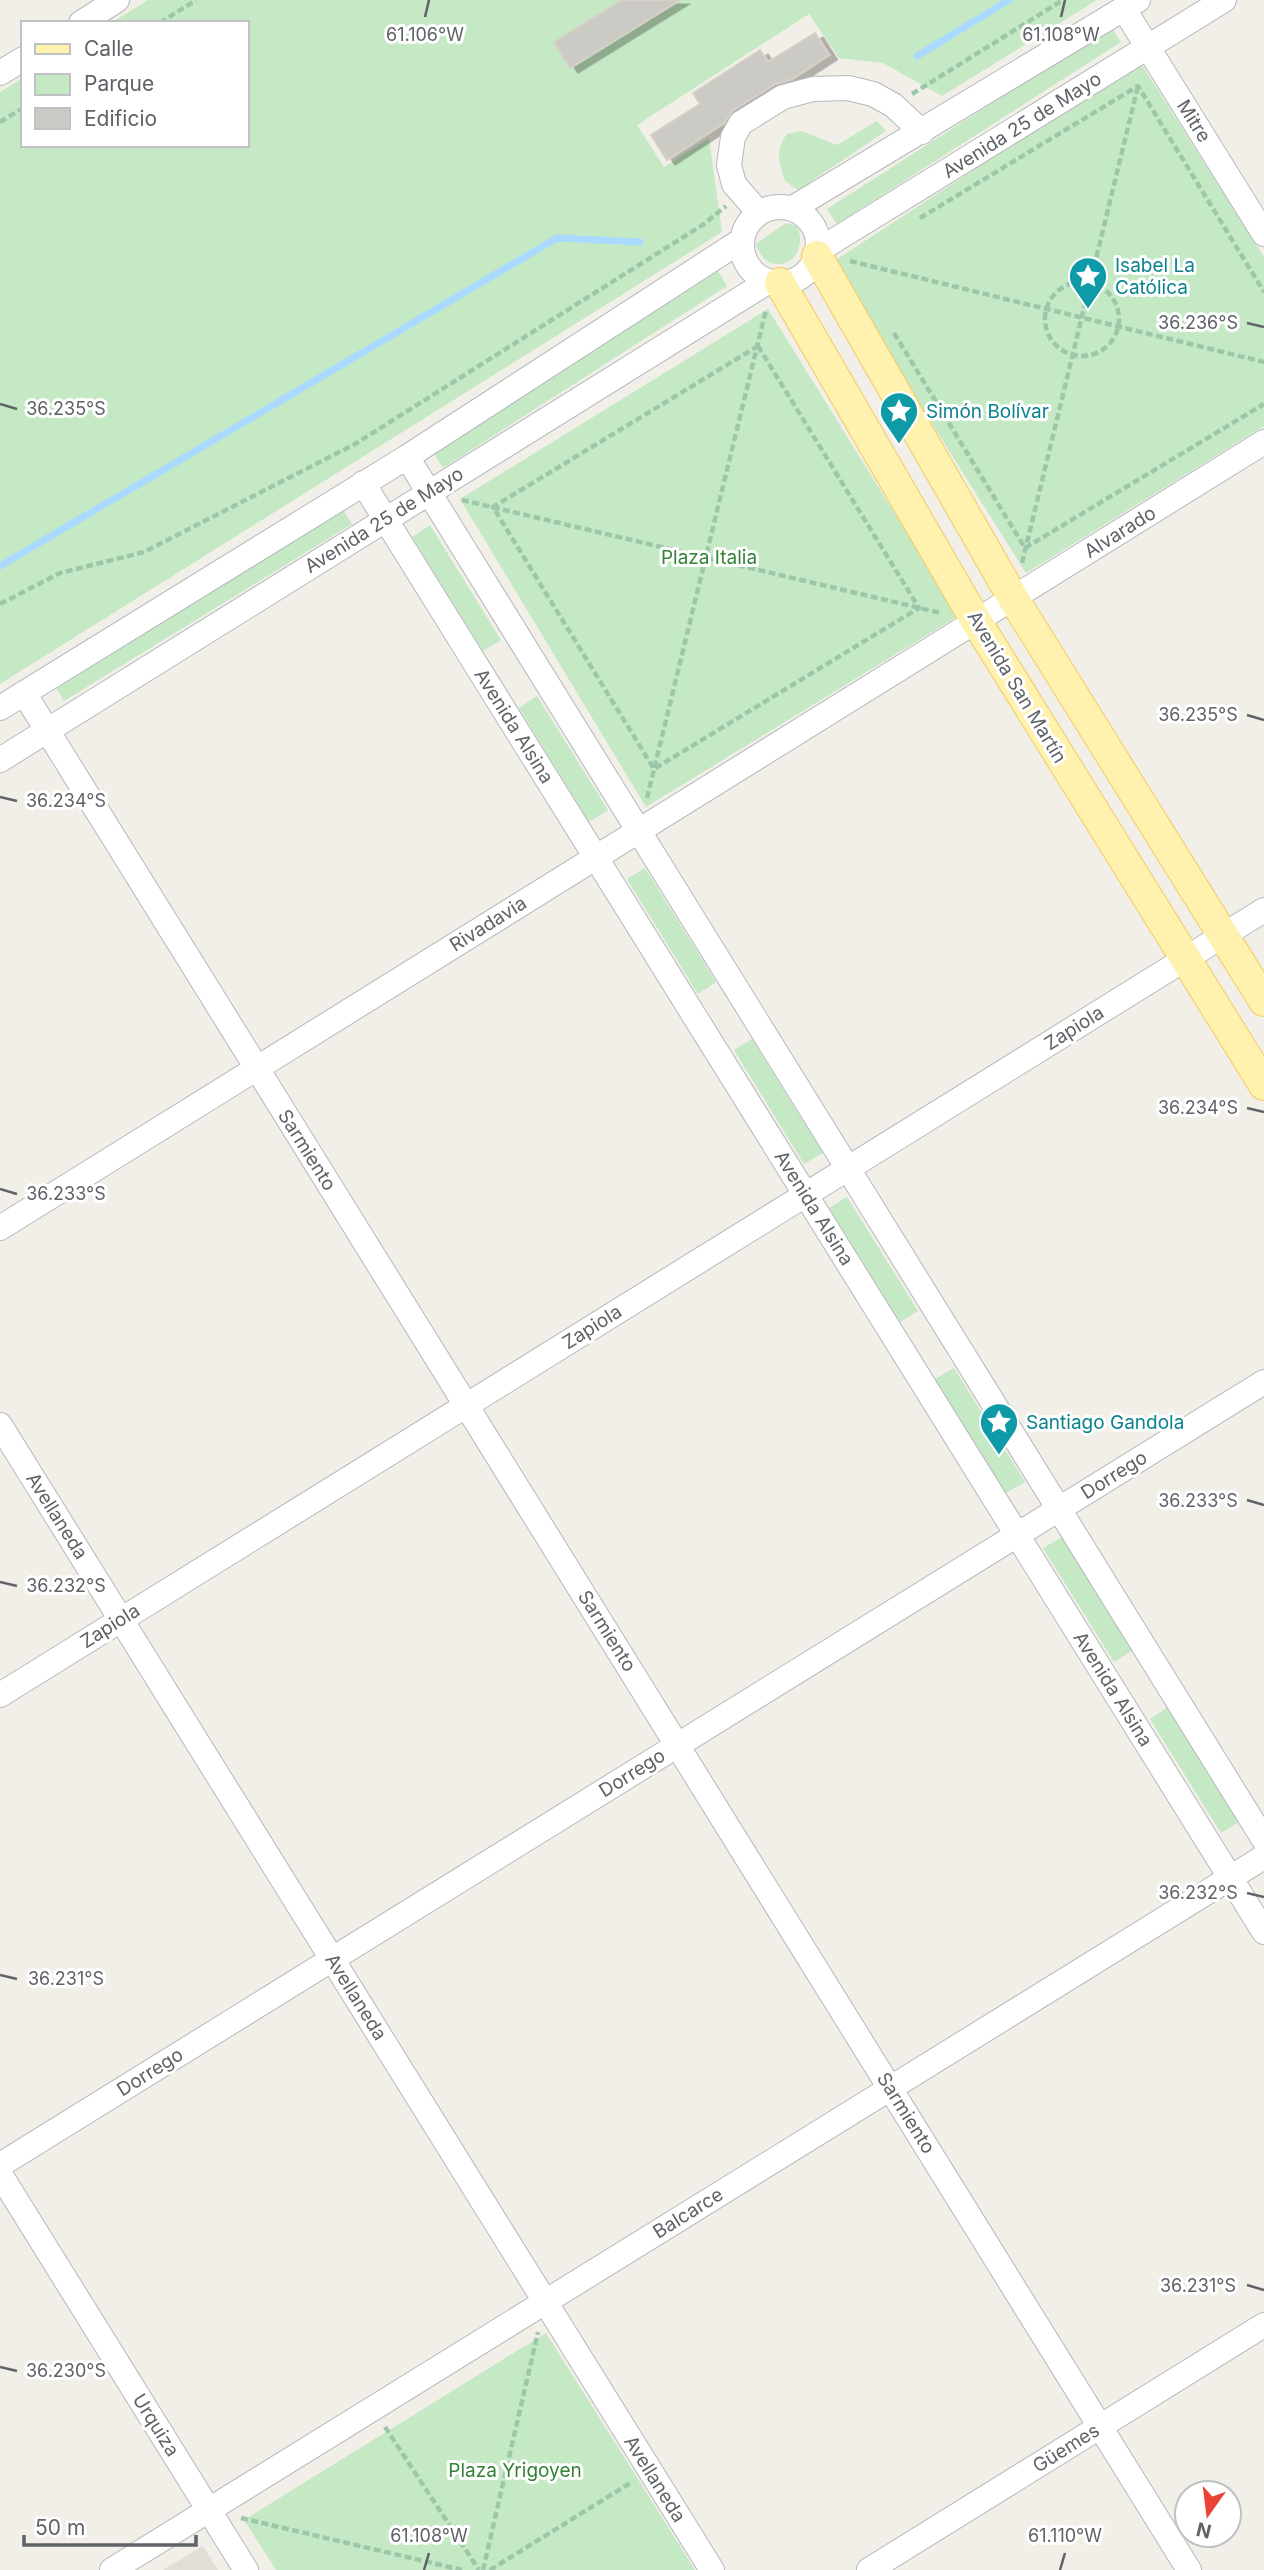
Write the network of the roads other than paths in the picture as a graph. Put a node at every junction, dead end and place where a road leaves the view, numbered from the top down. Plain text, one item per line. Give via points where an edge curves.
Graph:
1 (117, 0) edge
2 (1224, 0) edge
3 (1131, 4) edge
4 (84, 21) edge
5 (1148, 47) junction
6 (21, 60) edge
7 (0, 73) edge
8 (922, 132) junction
9 (793, 208) junction
10 (759, 213) junction
11 (1264, 234) edge
12 (742, 240) junction
13 (818, 253) junction
14 (774, 282) junction
15 (1264, 442) edge
16 (407, 457) junction
17 (363, 483) junction
18 (428, 492) junction
19 (385, 519) junction
20 (1013, 598) junction
21 (976, 621) junction
22 (24, 693) junction
23 (0, 708) edge
24 (47, 731) junction
25 (0, 760) edge
26 (639, 831) junction
27 (596, 858) junction
28 (1264, 910) edge
29 (1223, 935) junction
30 (1184, 959) junction
31 (1264, 1002) edge
32 (257, 1068) junction
33 (1264, 1085) edge
34 (848, 1168) junction
35 (806, 1194) junction
36 (0, 1227) edge
37 (1264, 1382) edge
38 (466, 1405) junction
39 (0, 1425) edge
40 (1059, 1509) junction
41 (1017, 1535) junction
42 (121, 1620) junction
43 (0, 1695) edge
44 (677, 1745) junction
45 (1264, 1840) edge
46 (1264, 1857) edge
47 (1230, 1878) junction
48 (1264, 1932) edge
49 (332, 1959) junction
50 (890, 2088) junction
51 (0, 2165) edge
52 (0, 2174) edge
53 (545, 2302) junction
54 (1264, 2325) edge
55 (1100, 2427) junction
56 (209, 2510) junction
57 (112, 2570) edge
58 (246, 2570) edge
59 (712, 2570) edge
60 (869, 2570) edge
61 (1189, 2570) edge

1 - 4 street
2 - 5 street, Avenida 25 de Mayo
3 - 5 street, Mitre
3 - 8 street
5 - 11 street, Mitre
5 - 13 street, Avenida 25 de Mayo
6 - 7 street
8 - 9 street
8 - 10 street via 893,105 873,94 848,88 813,89 783,97 741,123 733,137 729,165 734,184
9 - 10 street via 781,206
9 - 13 street via 808,218 817,232
10 - 12 street
12 - 14 street via 744,257 754,272
12 - 16 street
13 - 14 street via 799,278
13 - 20 main road
14 - 18 street, Avenida 25 de Mayo
14 - 21 main road, Avenida San Martín
15 - 20 street, Alvarado
16 - 17 street
16 - 18 street
17 - 19 street, Avenida Alsina
17 - 22 street
18 - 19 street, Avenida 25 de Mayo
18 - 26 street
19 - 24 street, Avenida 25 de Mayo
19 - 27 street, Avenida Alsina
20 - 21 street, Alvarado
20 - 29 main road
21 - 26 street, Rivadavia
21 - 30 main road, Avenida San Martín
22 - 23 street
22 - 24 street, Sarmiento
24 - 25 street, Avenida 25 de Mayo
24 - 32 street, Sarmiento
26 - 27 street, Rivadavia
26 - 34 street
27 - 32 street, Rivadavia
27 - 35 street, Avenida Alsina
28 - 29 street, Zapiola
29 - 30 street, Zapiola
29 - 31 main road
30 - 33 main road, Avenida San Martín
30 - 34 street, Zapiola
32 - 36 street, Rivadavia
32 - 38 street, Sarmiento
34 - 35 street, Zapiola
34 - 40 street
35 - 38 street, Zapiola
35 - 41 street, Avenida Alsina
37 - 40 street, Dorrego
38 - 42 street, Zapiola
38 - 44 street, Sarmiento
39 - 42 street, Avellaneda
40 - 41 street, Dorrego
40 - 45 street
41 - 44 street, Dorrego
41 - 47 street, Avenida Alsina
42 - 43 street, Zapiola
42 - 49 street, Avellaneda
44 - 49 street, Dorrego
44 - 50 street, Sarmiento
46 - 47 street, Balcarce
47 - 48 street, Avenida Alsina
47 - 50 street, Balcarce
49 - 51 street, Dorrego
49 - 53 street, Avellaneda
50 - 53 street, Balcarce
50 - 55 street, Sarmiento
52 - 56 street, Urquiza
53 - 56 street, Balcarce
53 - 59 street, Avellaneda
54 - 55 street, Güemes
55 - 60 street, Güemes
55 - 61 street, Sarmiento
56 - 57 street, Balcarce
56 - 58 street, Urquiza

